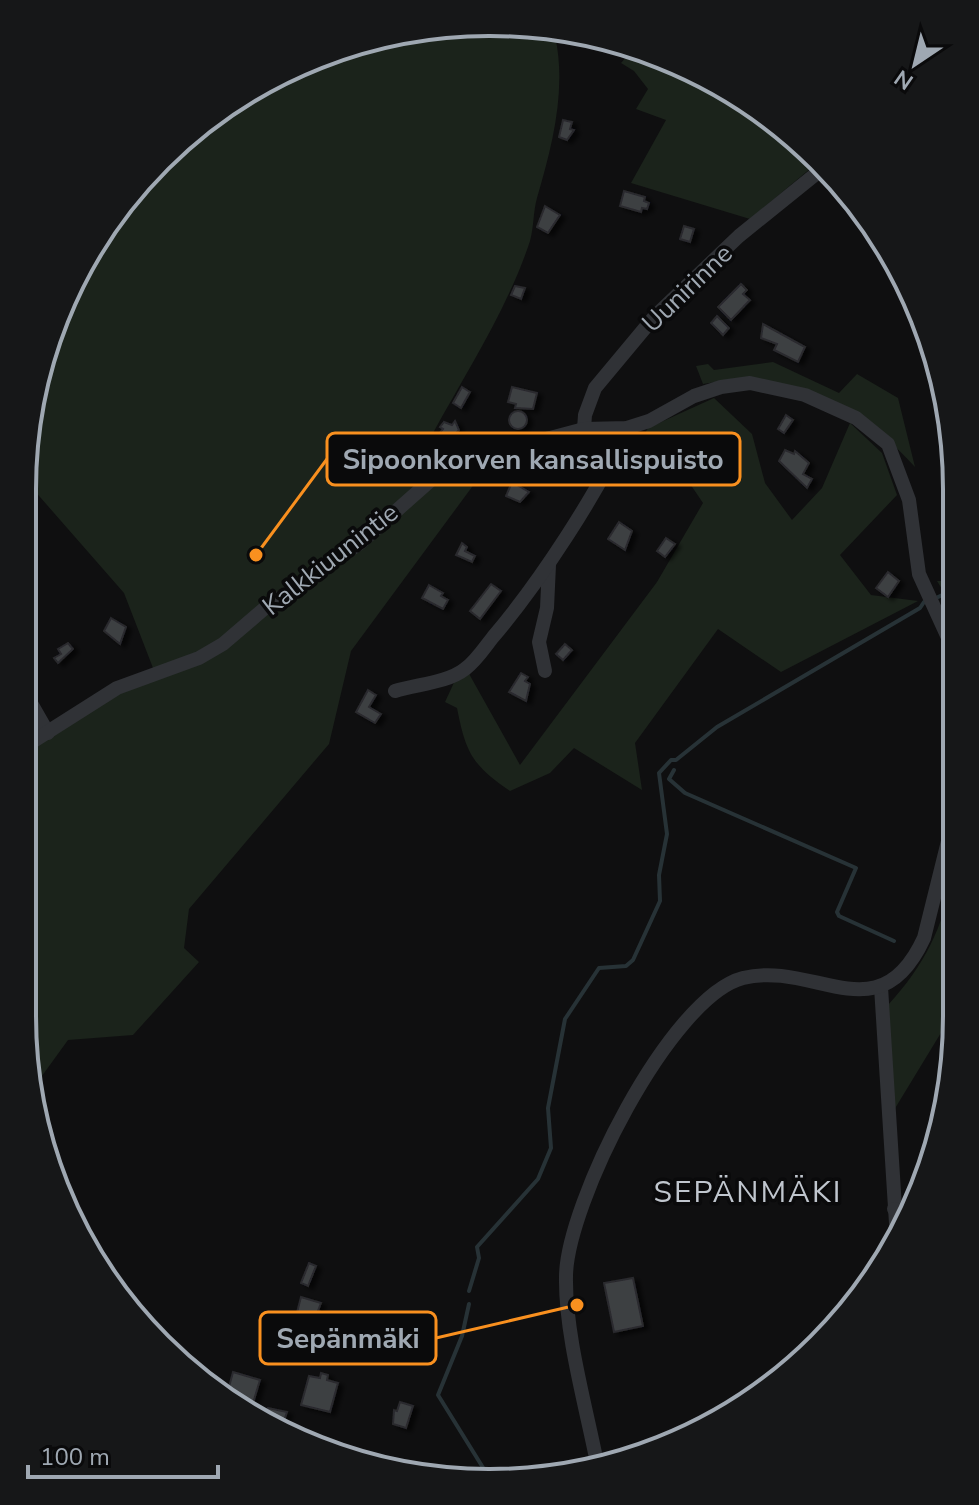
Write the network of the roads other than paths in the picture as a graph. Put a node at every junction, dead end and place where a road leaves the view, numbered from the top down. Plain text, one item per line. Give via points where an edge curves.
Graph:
1 (815, 174) edge
2 (627, 428) junction
3 (584, 429) junction
4 (553, 554) junction
5 (943, 627) edge
6 (545, 671) dead end
7 (395, 691) dead end
8 (36, 712) edge
9 (48, 733) junction
10 (36, 740) edge
11 (943, 861) edge
12 (881, 987) junction
13 (894, 1209) junction
14 (899, 1209) edge
15 (895, 1218) edge
16 (596, 1456) edge

1 - 3 street, Uunirinne via 739,236 655,316 595,388
2 - 3 street, Kalkkiuunintie
2 - 4 street
2 - 5 street, Kalkkiuunintie via 694,396 750,383 805,395 856,418 888,444 902,474 919,574
3 - 9 street, Kalkkiuunintie via 440,472 360,543 265,608 223,644 117,688
4 - 6 street via 539,642
4 - 7 street via 466,669 449,679
8 - 9 street
9 - 10 street, Kalkkiuunintie
11 - 12 street via 924,938 907,965
12 - 13 street
12 - 16 street via 837,989 784,975 741,979 696,1007 636,1092 606,1151 573,1238 566,1275
13 - 14 street
13 - 15 street

